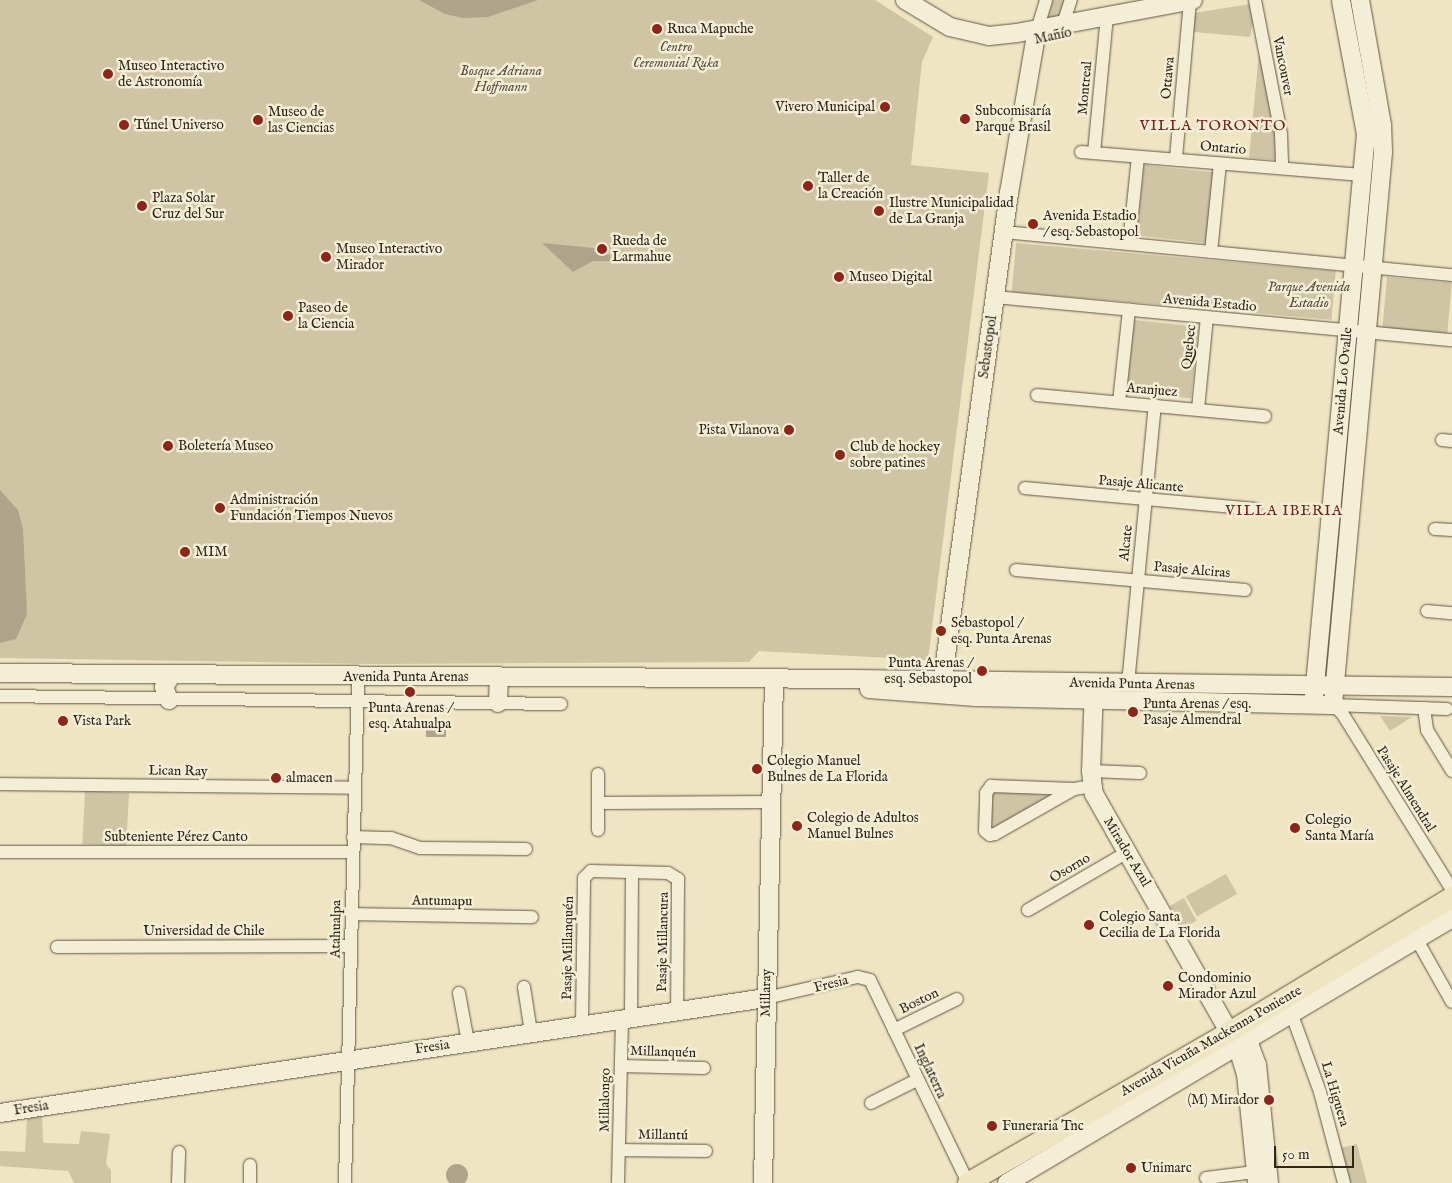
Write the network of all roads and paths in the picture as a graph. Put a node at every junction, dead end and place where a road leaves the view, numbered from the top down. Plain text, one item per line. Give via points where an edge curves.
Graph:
1 (905, 0) edge
2 (1046, 0) edge
3 (1071, 0) edge
4 (1192, 0) edge
5 (1255, 0) edge
6 (1341, 0) edge
7 (1360, 0) edge
8 (1168, 5) junction
9 (1063, 24) junction
10 (1106, 25) junction
11 (1036, 35) junction
12 (1088, 152) joint
13 (1138, 157) junction
14 (1176, 158) junction
15 (1220, 163) junction
16 (1282, 168) junction
17 (1362, 175) junction
18 (1004, 232) junction
19 (1128, 244) junction
20 (1211, 252) junction
21 (1354, 266) junction
22 (1373, 268) junction
23 (1452, 275) edge
24 (995, 297) junction
25 (1129, 310) junction
26 (1207, 317) junction
27 (1348, 331) junction
28 (1367, 332) junction
29 (1452, 340) edge
30 (1037, 395) dead end
31 (1119, 402) junction
32 (1155, 405) junction
33 (1198, 409) junction
34 (1265, 416) dead end
35 (1025, 488) dead end
36 (1146, 499) junction
37 (1255, 509) dead end
38 (1435, 529) dead end
39 (1452, 530) edge
40 (1016, 570) dead end
41 (1138, 580) junction
42 (1245, 590) dead end
43 (1427, 611) dead end
44 (1452, 613) edge
45 (0, 673) edge
46 (172, 674) junction
47 (358, 677) junction
48 (499, 678) junction
49 (774, 679) junction
50 (1128, 684) junction
51 (1314, 686) junction
52 (1335, 686) junction
53 (1452, 687) edge
54 (941, 688) junction
55 (1093, 691) junction
56 (0, 696) edge
57 (169, 700) junction
58 (356, 702) junction
59 (498, 704) junction
60 (561, 704) dead end
61 (1313, 704) junction
62 (1333, 704) junction
63 (1424, 708) junction
64 (1447, 708) dead end
65 (1452, 771) edge
66 (1140, 773) dead end
67 (598, 774) dead end
68 (1092, 779) junction
69 (0, 784) edge
70 (355, 788) junction
71 (1074, 789) junction
72 (771, 802) junction
73 (598, 803) junction
74 (598, 830) dead end
75 (354, 837) junction
76 (526, 849) dead end
77 (0, 852) edge
78 (353, 852) junction
79 (1126, 853) junction
80 (632, 872) junction
81 (1452, 890) edge
82 (1452, 897) edge
83 (1028, 910) dead end
84 (352, 914) junction
85 (532, 917) dead end
86 (1452, 918) edge
87 (1418, 940) junction
88 (57, 946) dead end
89 (351, 946) junction
90 (862, 977) joint
91 (524, 987) dead end
92 (459, 993) dead end
93 (766, 998) junction
94 (956, 999) dead end
95 (1452, 1002) edge
96 (677, 1011) junction
97 (1292, 1015) junction
98 (627, 1018) junction
99 (582, 1024) junction
100 (894, 1030) junction
101 (530, 1032) junction
102 (1238, 1040) junction
103 (468, 1042) junction
104 (348, 1060) junction
105 (621, 1066) junction
106 (704, 1068) dead end
107 (917, 1080) junction
108 (871, 1104) dead end
109 (0, 1113) edge
110 (1044, 1139) junction
111 (620, 1150) junction
112 (706, 1151) dead end
113 (179, 1152) dead end
114 (250, 1165) dead end
115 (1206, 1176) edge
116 (1260, 1179) edge
117 (178, 1183) edge
118 (250, 1183) edge
119 (345, 1183) edge
120 (618, 1183) edge
121 (763, 1183) edge
122 (968, 1183) edge
123 (990, 1183) edge
124 (1007, 1183) edge
125 (1344, 1183) edge

1 - 11 main road, Mañío via 962,38 981,45 1004,46
2 - 11 street, Sebastopol
3 - 9 street
4 - 8 main road, Mañío
4 - 14 street, Ottawa
5 - 16 street, Vancouver via 1281,134
6 - 17 main road, Avenida Lo Ovalle via 1365,117
7 - 22 main road, Avenida Lo Ovalle via 1384,138
8 - 9 main road, Mañío
8 - 10 main road, Mañío
9 - 11 main road, Mañío
10 - 11 main road, Mañío
10 - 12 street, Montreal
11 - 18 main road, Sebastopol
12 - 13 street, Ontario
13 - 14 street, Ontario
13 - 19 street
14 - 15 street, Ontario
15 - 16 street, Ontario
15 - 20 street
16 - 17 street, Ontario
17 - 21 main road, Avenida Lo Ovalle
18 - 19 street
18 - 24 main road, Sebastopol
19 - 20 street
20 - 21 street
21 - 22 street
21 - 27 main road, Avenida Lo Ovalle
22 - 23 street
22 - 28 main road, Avenida Lo Ovalle
24 - 25 street, Avenida Estadio
24 - 54 main road, Sebastopol
25 - 26 street, Avenida Estadio
25 - 31 street
26 - 27 street, Avenida Estadio
26 - 33 street, Quebec
27 - 28 street, Avenida Estadio
27 - 51 main road, Avenida Lo Ovalle
28 - 29 street, Avenida Estadio
28 - 52 main road, Avenida Lo Ovalle
30 - 31 street, Aranjuez
31 - 32 street, Aranjuez
32 - 33 street, Aranjuez
32 - 36 street, Alcate
33 - 34 street, Aranjuez
35 - 36 street, Pasaje Alicante
36 - 37 street, Pasaje Alicante
36 - 41 street, Alcate
38 - 39 street
40 - 41 street, Pasaje Alciras
41 - 42 street, Pasaje Alciras
41 - 50 street, Alcate
43 - 44 street
45 - 46 main road, Avenida Punta Arenas
46 - 47 main road, Avenida Punta Arenas
46 - 57 main road via 164,687
47 - 48 main road, Avenida Punta Arenas
47 - 58 street, Atahualpa
48 - 49 main road, Avenida Punta Arenas
48 - 59 main road
49 - 54 main road, Avenida Punta Arenas via 812,678 873,690
49 - 72 main road, Millaray
50 - 51 main road, Avenida Punta Arenas
50 - 55 main road, Avenida Punta Arenas
51 - 52 main road, Avenida Punta Arenas
51 - 61 main road, Avenida Lo Ovalle
52 - 53 main road, Avenida Punta Arenas
52 - 62 main road, Avenida Lo Ovalle
54 - 55 main road, Avenida Punta Arenas
55 - 61 main road, Avenida Punta Arenas
55 - 68 main road, Mirador Azul
56 - 57 street, Avenida Punta Arenas
57 - 58 street, Avenida Punta Arenas
58 - 59 street, Avenida Punta Arenas
58 - 70 street, Atahualpa
59 - 60 street, Avenida Punta Arenas
61 - 62 main road, Avenida Punta Arenas
62 - 63 street, Avenida Punta Arenas
62 - 81 street, Pasaje Almendral via 1342,713
63 - 64 street, Avenida Punta Arenas
63 - 65 street via 1427,730
66 - 68 street
67 - 73 street
68 - 71 street
68 - 79 main road, Mirador Azul via 1097,802
69 - 70 street, Lican Ray
70 - 75 street, Atahualpa
71 - 71 street via 991,786 986,794 985,831 995,834
72 - 73 street
72 - 93 main road, Millaray
73 - 74 street
75 - 76 street via 391,838 420,848
75 - 78 street, Atahualpa
77 - 78 street, Subteniente Pérez Canto
78 - 84 street, Atahualpa
79 - 83 street, Osorno
79 - 102 main road, Mirador Azul
80 - 96 street, Pasaje Millancura via 674,874 678,879
80 - 98 street, Millalongo
80 - 99 street, Pasaje Millanquén via 587,873 584,878
82 - 102 main road, Avenida Vicuña Mackenna Poniente
84 - 85 street, Antumapu
84 - 89 street, Atahualpa
86 - 87 main road, Avenida Vicuña Mackenna Poniente
87 - 95 street
87 - 97 main road, Avenida Vicuña Mackenna Poniente
88 - 89 street, Universidad de Chile
89 - 104 street, Atahualpa
90 - 93 street, Fresia
90 - 100 street, Inglaterra via 873,983
91 - 101 street
92 - 103 street
93 - 96 main road, Fresia
93 - 121 main road, Millaray
94 - 100 street, Boston
96 - 98 main road, Fresia
97 - 102 main road, Avenida Vicuña Mackenna Poniente
97 - 125 street, La Higuera via 1320,1092
98 - 99 main road, Fresia
98 - 105 street, Millalongo
99 - 101 main road, Fresia
100 - 107 street, Inglaterra
101 - 103 main road, Fresia
102 - 110 main road, Avenida Vicuña Mackenna Poniente
102 - 116 main road, Mirador Azul via 1258,1071
102 - 124 main road, Avenida Vicuña Mackenna Poniente
103 - 104 main road, Fresia
104 - 109 main road, Fresia
104 - 119 street, Atahualpa
105 - 106 street, Millanquén
105 - 111 street, Millalongo
107 - 108 street
107 - 122 street, Inglaterra
110 - 122 main road, Avenida Vicuña Mackenna Poniente
110 - 123 main road via 1031,1153
111 - 112 street, Millantú
111 - 120 street, Millalongo
113 - 117 street
114 - 118 street
115 - 116 street

